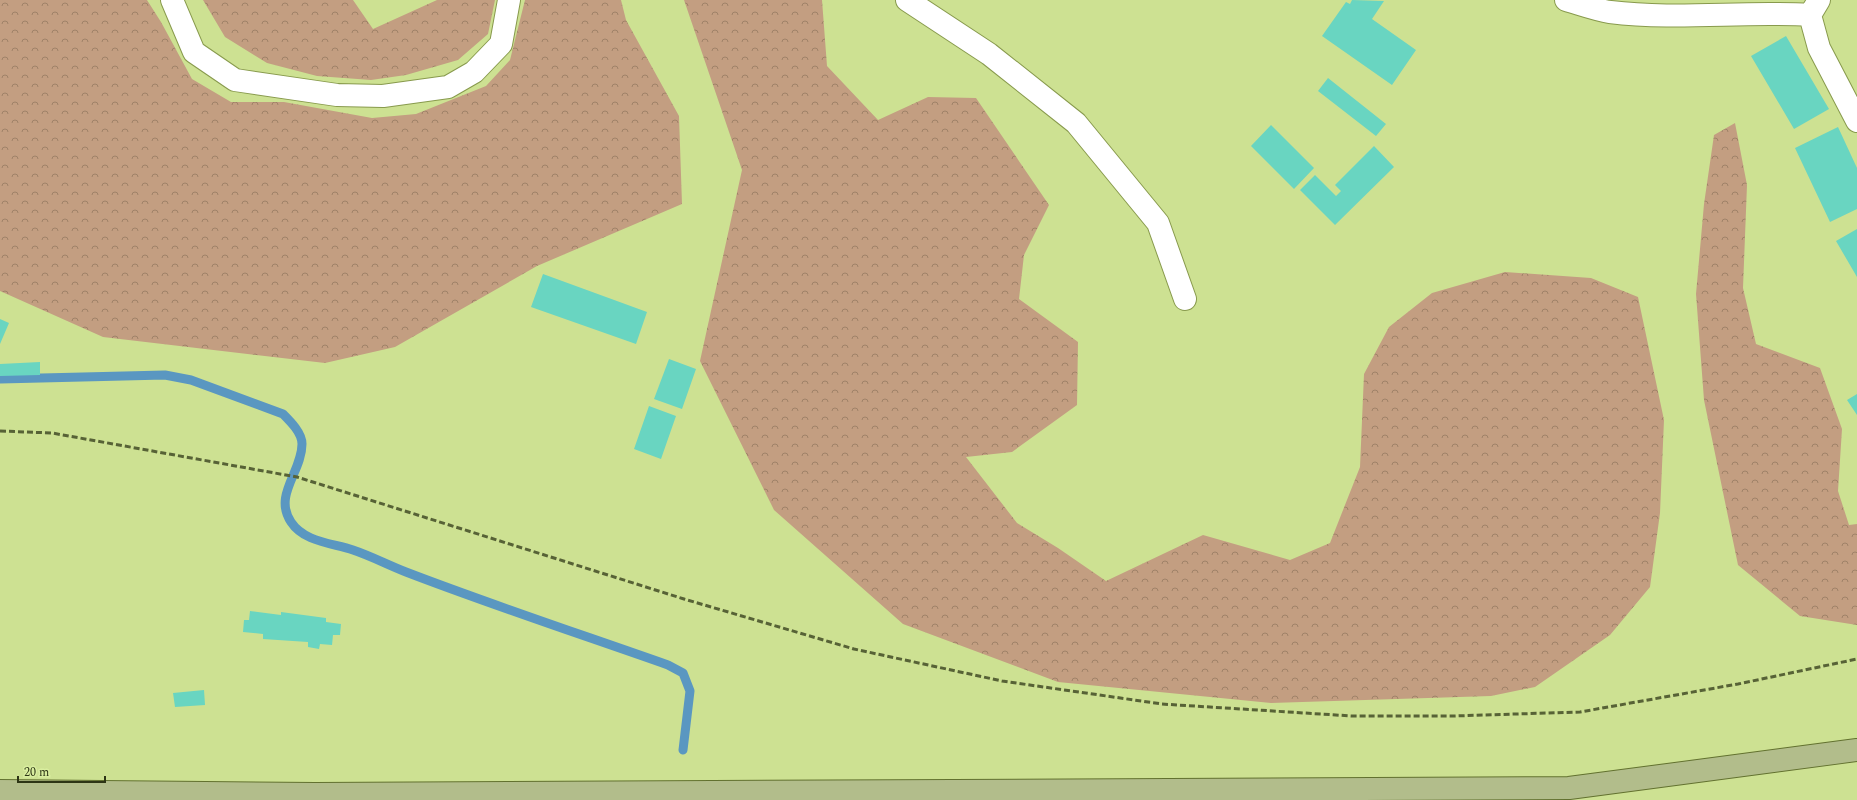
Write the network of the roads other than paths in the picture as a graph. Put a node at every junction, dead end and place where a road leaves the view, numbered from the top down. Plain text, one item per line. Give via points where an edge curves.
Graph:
1 (172, 0) edge
2 (509, 0) edge
3 (907, 0) edge
4 (1566, 0) edge
5 (1814, 8) edge
6 (1857, 121) edge
7 (1185, 299) dead end
8 (1857, 750) edge
9 (0, 791) edge

1 - 2 street via 194,52 235,80 338,95 383,96 448,87 474,72 501,44
3 - 7 street via 989,54 1076,123 1158,223
4 - 5 street via 1610,12 1666,15 1772,13
5 - 6 street via 1818,48
8 - 9 main road via 1569,788 315,794

